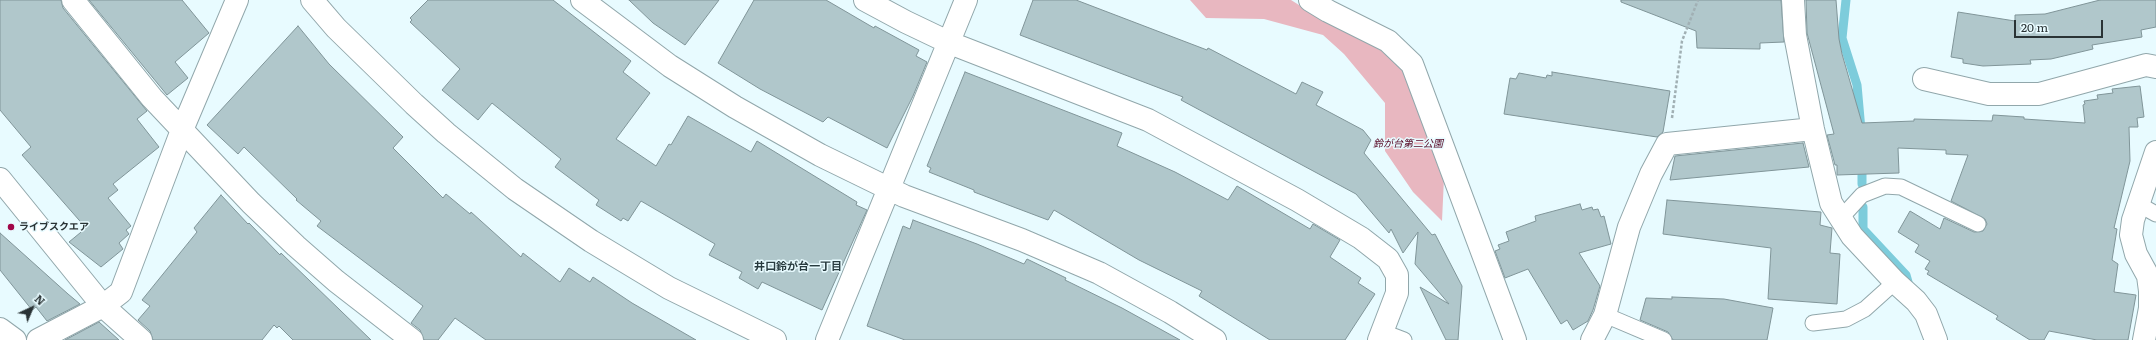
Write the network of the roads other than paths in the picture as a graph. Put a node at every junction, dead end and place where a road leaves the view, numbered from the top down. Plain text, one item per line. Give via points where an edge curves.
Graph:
1 (73, 0) edge
2 (237, 0) edge
3 (312, 0) edge
4 (582, 0) edge
5 (865, 0) edge
6 (966, 0) edge
7 (1310, 0) edge
8 (1793, 0) edge
9 (950, 43) junction
10 (2156, 67) edge
11 (1924, 79) dead end
12 (1813, 129) junction
13 (182, 130) junction
14 (2156, 152) edge
15 (0, 179) edge
16 (888, 189) junction
17 (2147, 209) edge
18 (1840, 219) junction
19 (1978, 224) dead end
20 (1895, 282) junction
21 (103, 306) junction
22 (1605, 315) junction
23 (1813, 323) dead end
24 (0, 329) edge
25 (1381, 336) edge
26 (15, 340) edge
27 (38, 340) edge
28 (142, 340) edge
29 (412, 340) edge
30 (775, 340) edge
31 (827, 340) edge
32 (1215, 340) edge
33 (1404, 340) edge
34 (1515, 340) edge
35 (1592, 340) edge
36 (1664, 340) edge
37 (1936, 340) edge
38 (2144, 340) edge

1 - 13 street via 152,98
2 - 13 street
3 - 30 street via 346,38 414,104 515,188 591,241 656,280
4 - 16 street via 670,66 735,107 820,155
5 - 9 street
6 - 9 street
7 - 34 street via 1388,41 1412,64
8 - 12 street via 1796,35
9 - 16 street
9 - 25 street via 1148,120 1297,200 1361,238 1388,259 1397,275 1397,293
10 - 11 street via 2146,65 2039,94 1989,94
12 - 18 street via 1831,203
12 - 22 street via 1668,144 1651,174 1629,227
13 - 21 street via 121,292
13 - 29 street via 296,246 336,281
14 - 17 street
15 - 21 street
16 - 31 street
16 - 32 street via 1022,240 1099,273
17 - 38 street via 2132,235 2136,254 2148,276 2150,291 2150,308
18 - 19 lane via 1862,195 1885,186 1901,187
18 - 20 street via 1866,252
20 - 23 lane via 1865,310 1846,319
20 - 37 street via 1926,314
21 - 27 street
21 - 28 street
22 - 35 street
22 - 36 lane
24 - 26 street
25 - 33 lane

